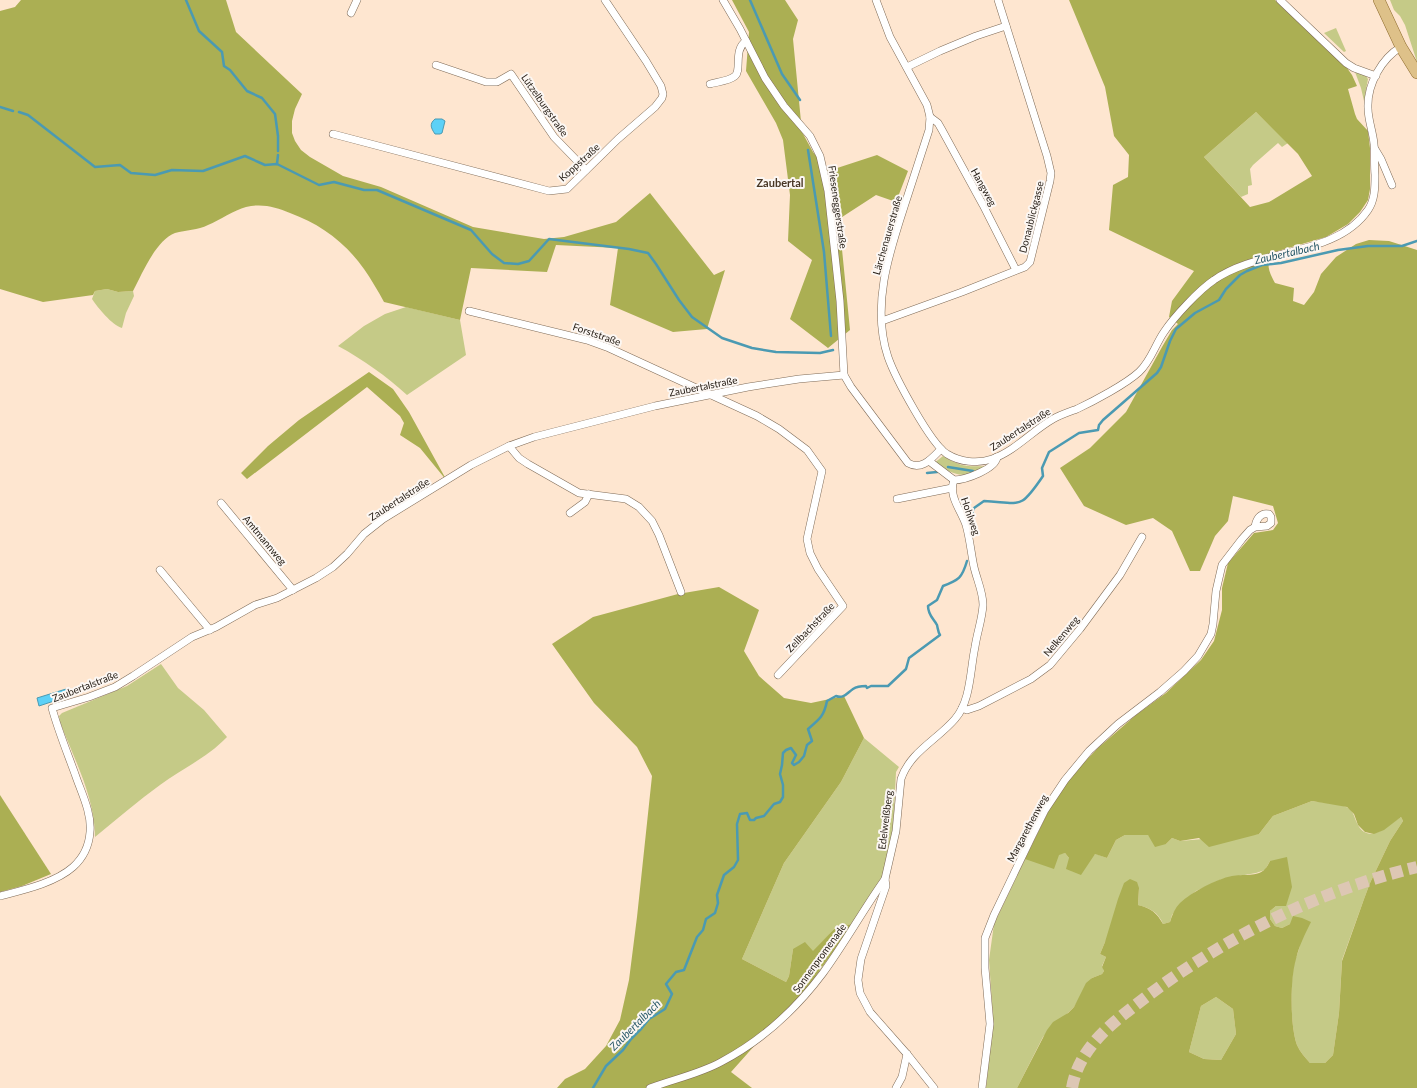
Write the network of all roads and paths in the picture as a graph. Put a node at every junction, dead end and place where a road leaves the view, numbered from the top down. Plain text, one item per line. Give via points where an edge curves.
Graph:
1 (357, 0) edge
2 (605, 0) edge
3 (723, 0) edge
4 (876, 0) edge
5 (998, 0) edge
6 (1280, 0) edge
7 (1379, 0) edge
8 (351, 13) dead end
9 (1006, 26) junction
10 (746, 40) junction
11 (1401, 46) junction
12 (436, 65) dead end
13 (907, 67) junction
14 (1417, 73) edge
15 (1376, 76) junction
16 (710, 84) dead end
17 (930, 117) junction
18 (334, 134) dead end
19 (1374, 149) junction
20 (586, 170) junction
21 (1392, 185) dead end
22 (1016, 270) junction
23 (469, 311) dead end
24 (882, 321) junction
25 (844, 375) junction
26 (713, 394) junction
27 (509, 446) junction
28 (941, 449) junction
29 (997, 457) junction
30 (928, 461) junction
31 (954, 480) junction
32 (952, 488) junction
33 (589, 494) junction
34 (897, 499) dead end
35 (221, 503) dead end
36 (570, 513) dead end
37 (1255, 528) dead end
38 (1142, 537) dead end
39 (971, 552) joint
40 (160, 570) dead end
41 (293, 590) junction
42 (681, 592) dead end
43 (210, 630) junction
44 (778, 675) dead end
45 (962, 708) junction
46 (885, 880) junction
47 (0, 896) edge
48 (907, 1054) junction
49 (650, 1088) edge
50 (896, 1088) edge
51 (934, 1088) edge
52 (982, 1088) edge

1 - 8 street
2 - 20 street, Koppstraße via 646,61 663,94 655,107
3 - 10 street, Frieseneggerstraße
4 - 13 street, Lärchenauerstraße via 890,37
5 - 9 street, Donaublickgasse
6 - 15 street via 1346,63
7 - 11 main road
9 - 13 street via 940,51
9 - 22 street, Donaublickgasse via 1051,173 1030,262 1026,267
10 - 16 street via 739,53 736,75
10 - 25 street, Frieseneggerstraße via 784,106 813,140 823,164 840,301
11 - 14 main road
11 - 15 street, Zaubertalstraße via 1387,57
12 - 20 street, Lützelburgstraße via 486,82 497,82 511,74 554,137
13 - 17 street, Lärchenauerstraße via 927,105
15 - 19 street, Zaubertalstraße via 1368,108
17 - 22 street, Hangweg via 942,130
17 - 24 street, Lärchenauerstraße via 927,137 888,258 883,283
18 - 20 street, Koppstraße via 549,191 567,189
19 - 21 street
19 - 29 street, Zaubertalstraße via 1373,199 1368,211 1354,224 1324,242 1252,263 1215,279 1167,328 1145,366 1137,374 1088,403 1052,419
22 - 24 street, Donaublickgasse
23 - 26 street, Forststraße via 596,342
24 - 28 street, Lärchenauerstraße via 885,345 892,367 917,413
25 - 26 street, Zaubertalstraße
25 - 30 street via 908,463 917,466
26 - 27 street, Zaubertalstraße via 618,415
26 - 44 street, Zellbachstraße via 779,429 807,450 822,471 807,539 810,553 818,568 844,606
27 - 33 street via 518,458 528,464 579,493
27 - 41 street, Zaubertalstraße via 471,465 383,519 364,534 333,567
28 - 29 street, Zaubertalstraße via 953,457 967,461
28 - 30 street
29 - 31 street via 995,463 982,471
30 - 31 street
31 - 32 street, Hohlweg
32 - 34 street, Hohlweg
32 - 39 street, Hohlweg via 952,494 966,525
33 - 36 street via 585,502
33 - 42 street via 626,499 639,506 652,521 659,535
35 - 41 street, Amtmannweg
37 - 52 street, Margarethenweg via 1242,539 1222,565 1211,634 1198,656 1165,688 1118,724 1089,752 1045,810 1032,836 991,922 986,938 985,968 990,1024
38 - 45 street, Nelkenweg via 1120,575 1080,630 1050,665 1031,679 980,706
39 - 45 street, Edelweißberg via 983,606
40 - 43 street
41 - 43 street, Zaubertalstraße via 256,605
43 - 47 street, Zaubertalstraße via 192,637 115,687 52,708 90,821 88,844 79,861 63,874 48,882
45 - 46 street, Edelweißberg via 955,719 914,757 903,771 893,845
46 - 48 street, Edelweißberg via 884,893 861,959 858,986 870,1012
46 - 49 street, Sonnenpromenade via 823,973 786,1015 756,1041 721,1063
48 - 50 street via 902,1077
48 - 51 street, Edelweißberg

